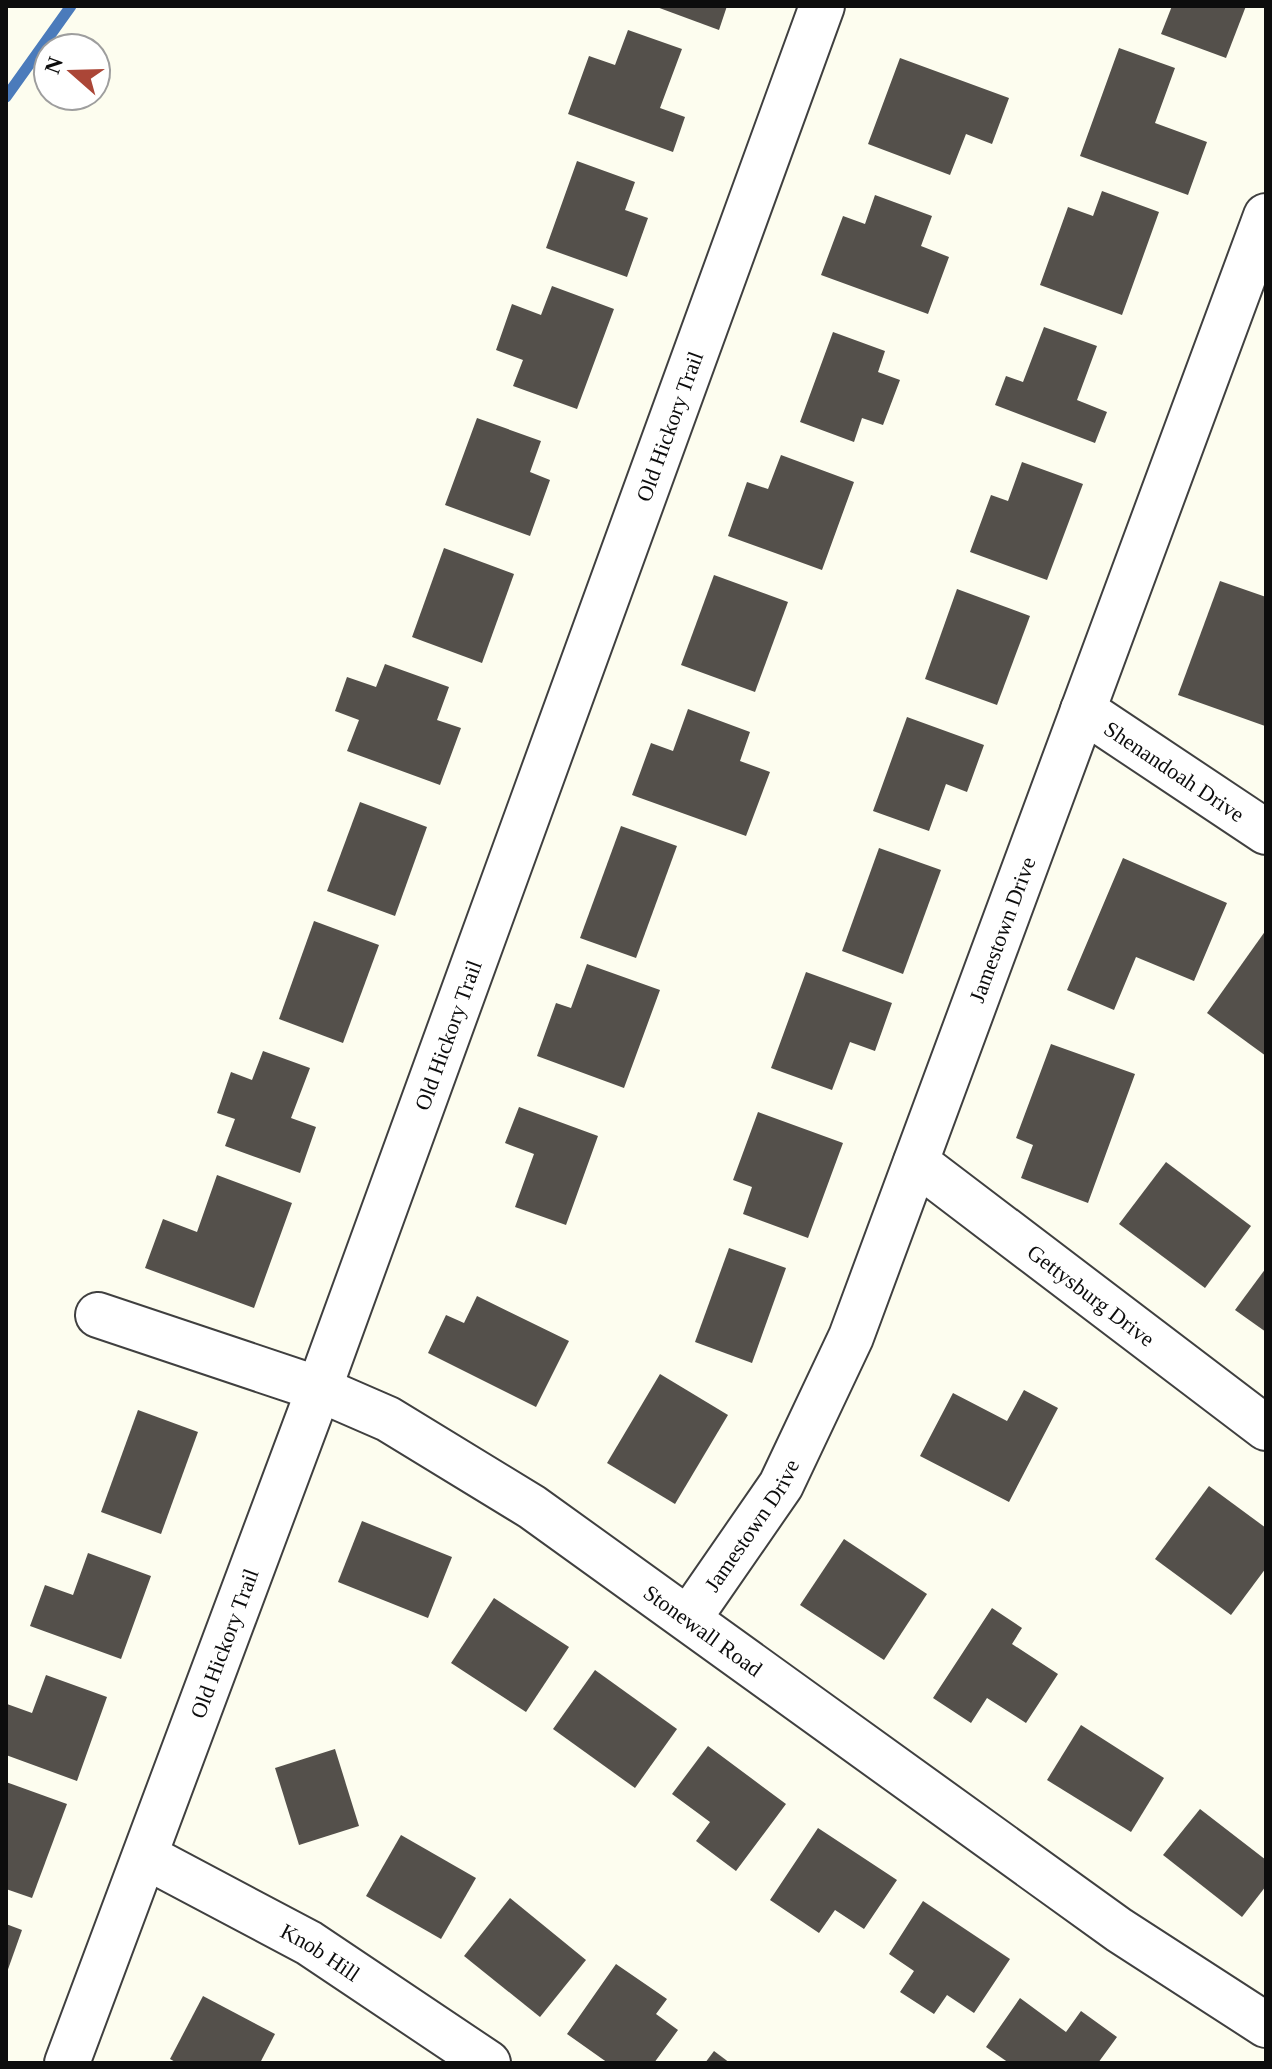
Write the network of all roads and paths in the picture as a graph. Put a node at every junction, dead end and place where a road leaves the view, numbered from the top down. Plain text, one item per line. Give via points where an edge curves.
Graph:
1 (822, 6) edge
2 (1264, 229) edge
3 (1083, 710) junction
4 (1266, 832) edge
5 (916, 1162) junction
6 (98, 1315) dead end
7 (319, 1389) junction
8 (1266, 1428) edge
9 (689, 1618) junction
10 (145, 1856) junction
11 (1266, 2025) edge
12 (67, 2063) edge
13 (488, 2063) edge

1 - 7 street, Old Hickory Trail
2 - 3 street, Jamestown Drive
3 - 4 street, Shenandoah Drive
3 - 5 street, Jamestown Drive
5 - 8 street, Gettysburg Drive
5 - 9 street, Jamestown Drive via 851,1337 781,1485
6 - 7 street, Stonewall Road
7 - 9 street, Stonewall Road via 388,1419 532,1507
7 - 10 street, Old Hickory Trail
9 - 11 street, Stonewall Road via 1119,1930
10 - 12 street, Old Hickory Trail
10 - 13 street, Knob Hill via 309,1943

